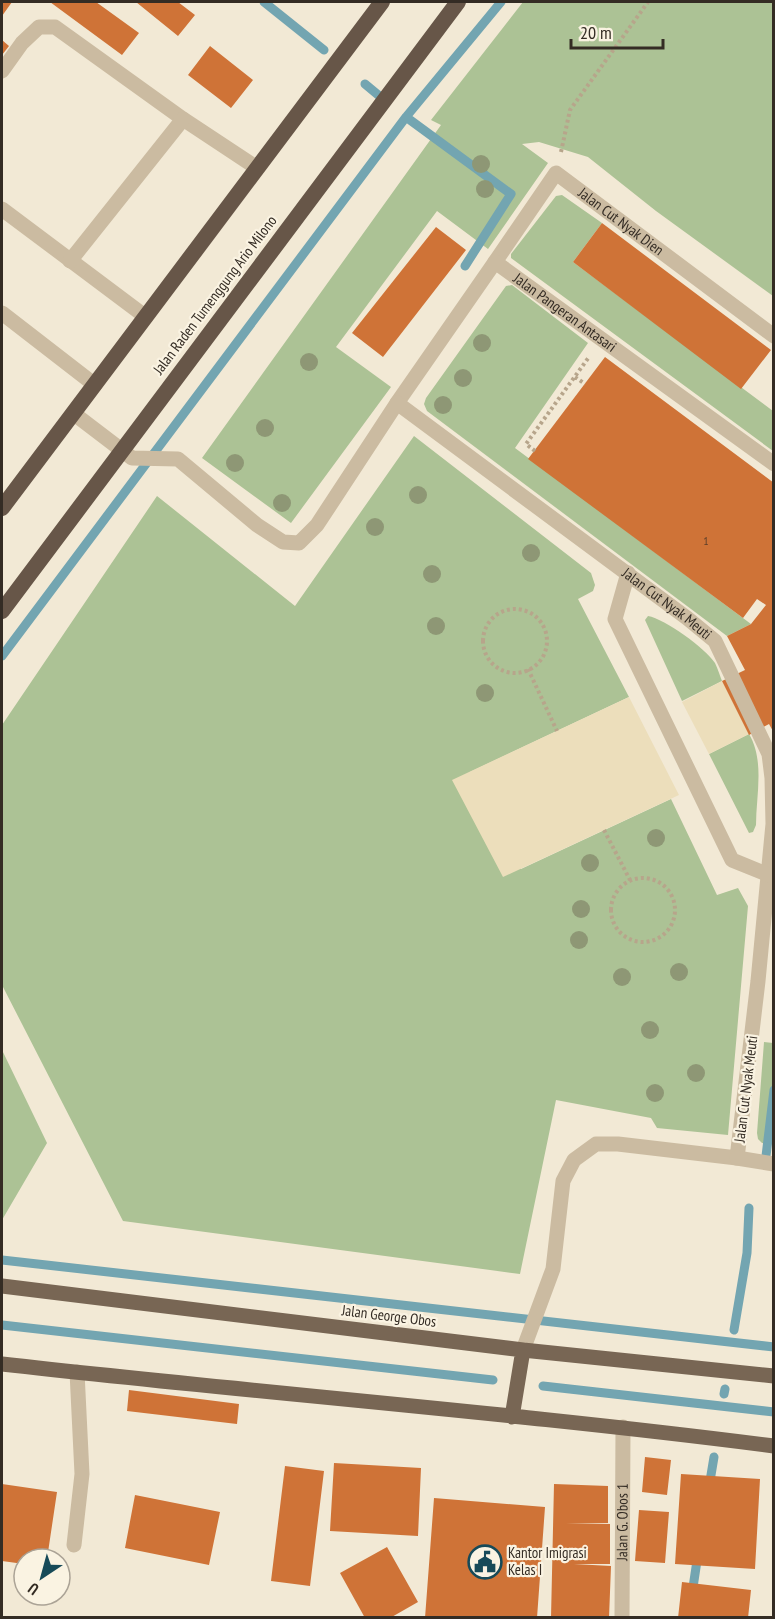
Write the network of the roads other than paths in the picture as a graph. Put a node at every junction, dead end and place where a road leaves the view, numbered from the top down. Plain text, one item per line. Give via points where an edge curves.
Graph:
1 (382, 2) edge
2 (458, 2) edge
3 (2, 70) edge
4 (183, 119) junction
5 (257, 168) junction
6 (2, 209) edge
7 (70, 261) junction
8 (495, 262) junction
9 (2, 313) edge
10 (146, 317) junction
11 (774, 336) edge
12 (95, 385) junction
13 (397, 403) junction
14 (73, 413) junction
15 (127, 454) junction
16 (774, 464) edge
17 (4, 498) edge
18 (628, 573) junction
19 (2, 611) edge
20 (769, 875) junction
21 (737, 1158) junction
22 (774, 1164) edge
23 (2, 1286) edge
24 (523, 1350) junction
25 (2, 1364) edge
26 (77, 1372) junction
27 (774, 1376) edge
28 (512, 1417) junction
29 (623, 1426) junction
30 (774, 1446) edge
31 (74, 1545) dead end
32 (622, 1617) edge

1 - 5 highway
2 - 15 highway, Jalan Raden Tumenggung Ario Milono
3 - 4 street via 39,27 55,27
4 - 5 street
4 - 7 street
5 - 10 highway
6 - 7 street
7 - 10 street
8 - 11 street, Jalan Cut Nyak Dien via 556,173
8 - 13 street
8 - 16 street, Jalan Pangeran Antasari
9 - 12 street
10 - 12 highway
12 - 14 highway
13 - 15 street via 317,525 299,543 283,542 257,525 178,459
13 - 18 street, Jalan Cut Nyak Meuti
14 - 15 street
14 - 17 highway
15 - 19 highway, Jalan Raden Tumenggung Ario Milono
18 - 20 street via 615,619 732,860
18 - 20 street, Jalan Cut Nyak Meuti via 715,641 769,754 774,824
20 - 21 street, Jalan Cut Nyak Meuti
21 - 22 street
21 - 24 street, Jalan Cut Nyak Meuti via 596,1144 574,1160 563,1181 552,1269
23 - 24 main road, Jalan George Obos
24 - 27 main road, Jalan George Obos
24 - 28 main road
25 - 26 main road
26 - 28 main road
26 - 31 street via 82,1474
28 - 29 main road
29 - 30 main road
29 - 32 street, Jalan G. Obos 1

